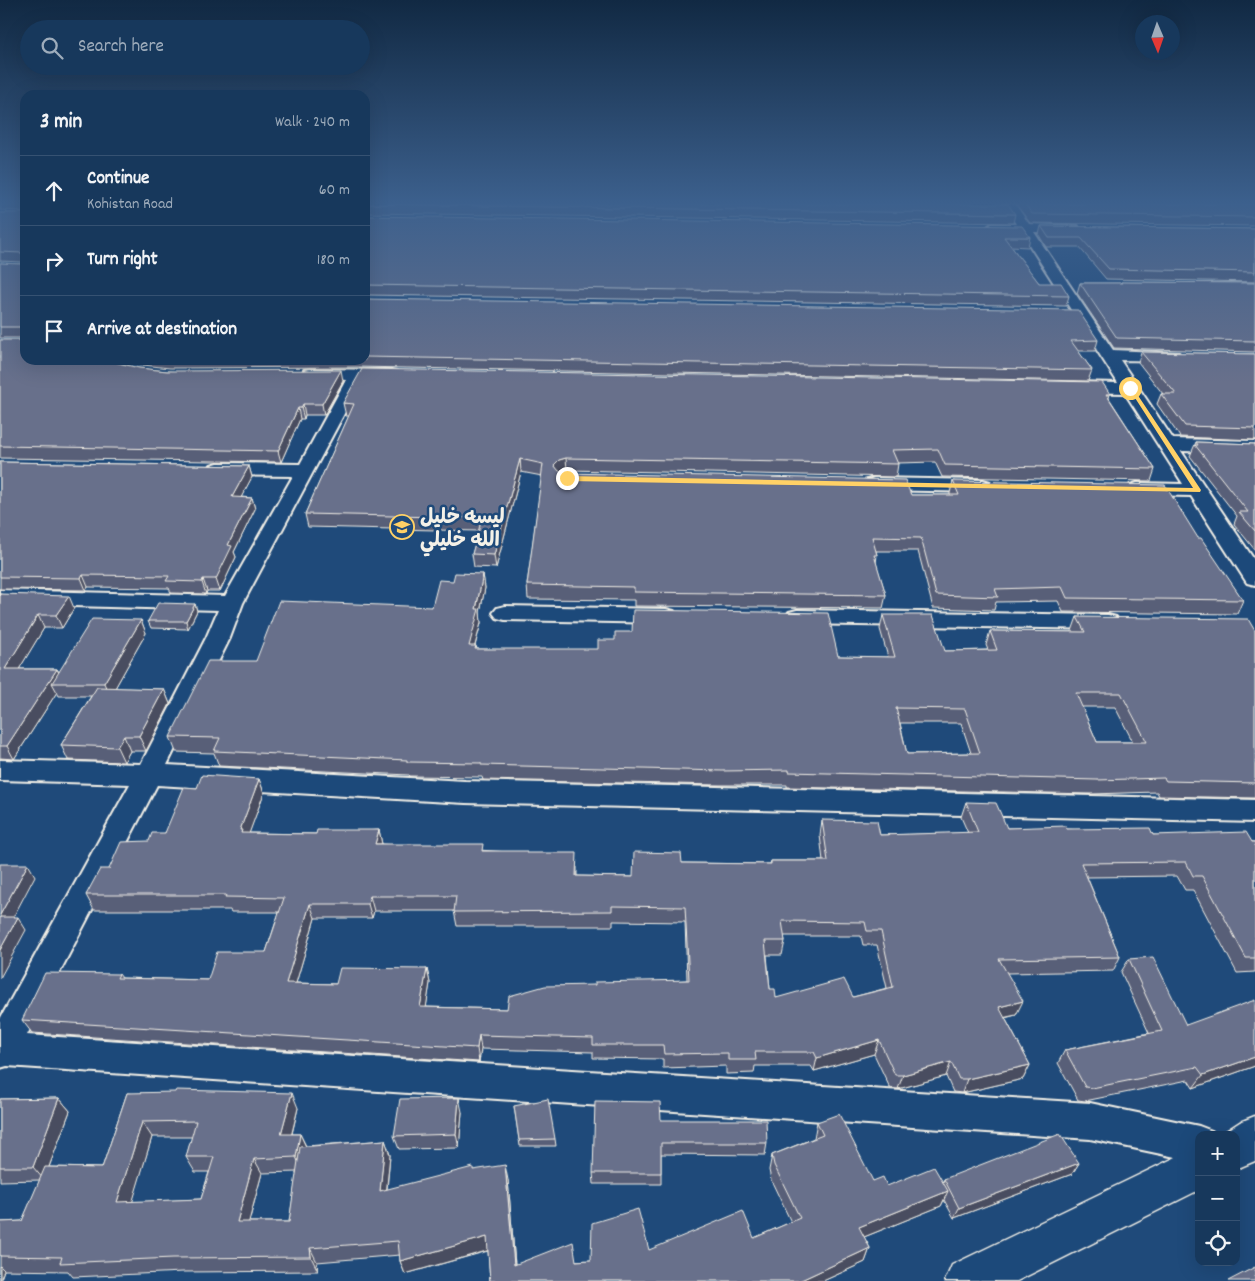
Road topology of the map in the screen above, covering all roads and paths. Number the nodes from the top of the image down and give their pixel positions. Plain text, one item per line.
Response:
1 (1048, 264) edge
2 (1061, 284) junction
3 (1081, 284) edge
4 (1060, 312) edge
5 (1080, 312) junction
6 (1108, 355) junction
7 (1186, 356) edge
8 (298, 374) edge
9 (357, 374) junction
10 (406, 375) edge
11 (1061, 387) edge
12 (1130, 388) junction
13 (1169, 445) junction
14 (1255, 447) edge
15 (198, 468) edge
16 (306, 470) junction
17 (853, 484) edge
18 (1000, 487) edge
19 (1119, 489) edge
20 (1198, 490) junction
21 (1248, 557) edge
22 (1255, 578) edge
23 (0, 597) edge
24 (232, 603) junction
25 (505, 613) dead end
26 (685, 616) edge
27 (775, 617) edge
28 (1125, 622) edge
29 (0, 770) edge
30 (149, 774) junction
31 (1255, 810) edge
32 (0, 1050) edge
33 (1255, 1138) edge
34 (1195, 1143) edge
35 (1240, 1146) edge
36 (1195, 1169) edge
37 (968, 1281) edge

1 - 2 street
2 - 3 street
2 - 5 street
4 - 5 street
5 - 6 street
6 - 7 street
6 - 12 street
8 - 9 street
9 - 10 street
9 - 16 street
11 - 12 street
12 - 13 street
13 - 14 street
13 - 20 street
15 - 16 street
16 - 24 street
17 - 18 street
19 - 20 street
20 - 21 street
21 - 22 street
23 - 24 street
24 - 30 street
25 - 26 street
27 - 28 street
29 - 30 street
30 - 31 street
30 - 32 street
32 - 34 street
33 - 35 main road
36 - 37 main road

